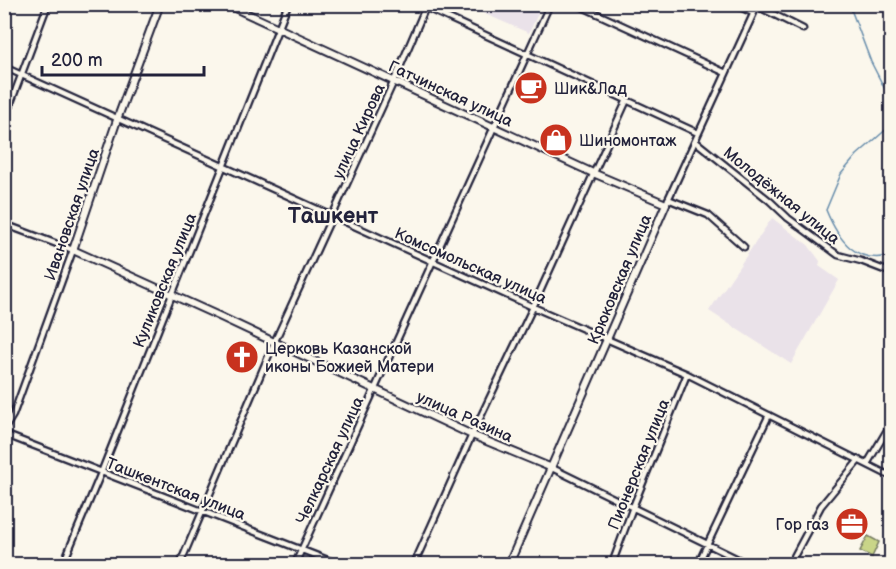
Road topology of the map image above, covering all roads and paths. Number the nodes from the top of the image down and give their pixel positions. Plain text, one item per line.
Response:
1 (48, 4) edge
2 (160, 4) edge
3 (226, 4) edge
4 (288, 4) edge
5 (418, 4) edge
6 (550, 4) edge
7 (576, 4) edge
8 (734, 4) edge
9 (426, 6) edge
10 (757, 6) edge
11 (753, 13) junction
12 (278, 27) junction
13 (802, 29) dead end
14 (526, 54) junction
15 (4, 67) edge
16 (726, 73) junction
17 (22, 75) junction
18 (394, 81) junction
19 (626, 102) junction
20 (118, 117) junction
21 (4, 121) edge
22 (493, 128) junction
23 (698, 134) junction
24 (695, 141) junction
25 (223, 166) junction
26 (592, 174) junction
27 (667, 202) junction
28 (333, 215) junction
29 (4, 224) edge
30 (744, 247) dead end
31 (73, 250) junction
32 (433, 261) junction
33 (891, 273) edge
34 (171, 294) junction
35 (533, 307) junction
36 (609, 339) junction
37 (274, 343) junction
38 (687, 374) junction
39 (375, 390) junction
40 (770, 415) junction
41 (891, 426) edge
42 (4, 432) edge
43 (472, 435) junction
44 (859, 460) junction
45 (867, 464) junction
46 (552, 468) junction
47 (101, 472) junction
48 (891, 477) edge
49 (633, 507) junction
50 (203, 511) junction
51 (709, 544) junction
52 (301, 550) junction
53 (63, 564) edge
54 (180, 564) edge
55 (295, 564) edge
56 (338, 564) edge
57 (414, 564) edge
58 (509, 564) edge
59 (612, 564) edge
60 (698, 564) edge
61 (747, 564) edge
62 (790, 564) edge

1 - 17 street
2 - 20 street, Ивановская улица
3 - 12 street, Гатчинская улица
4 - 12 street, Куликовская улица
5 - 9 street
6 - 14 street, Челкарская улица
7 - 16 street
8 - 11 street
9 - 14 street
9 - 18 street, улица Кирова
10 - 11 street, Крюковская улица
10 - 13 street
11 - 16 street, Крюковская улица
12 - 18 street, Гатчинская улица
12 - 25 street, Куликовская улица
14 - 19 street
14 - 22 street, Челкарская улица
15 - 17 street, Комсомольская улица
16 - 23 street, Крюковская улица
17 - 20 street, Комсомольская улица
17 - 21 street
18 - 22 street, Гатчинская улица
18 - 28 street, улица Кирова
19 - 23 street
19 - 26 street
20 - 25 street, Комсомольская улица
20 - 31 street, Ивановская улица
22 - 26 street, Гатчинская улица
22 - 32 street, Челкарская улица
23 - 24 street, Крюковская улица
24 - 27 street, Крюковская улица
24 - 33 street, Молодёжная улица
25 - 28 street, Комсомольская улица
25 - 34 street, Куликовская улица
26 - 27 street, Гатчинская улица
26 - 35 street
27 - 30 street, Гатчинская улица
27 - 36 street, Крюковская улица
28 - 32 street, Комсомольская улица
28 - 37 street, улица Кирова
29 - 31 street, улица Разина
31 - 34 street, улица Разина
31 - 42 street, Ивановская улица
32 - 35 street, Комсомольская улица
32 - 39 street, Челкарская улица
34 - 37 street, улица Разина
34 - 47 street, Куликовская улица
35 - 36 street, Комсомольская улица
35 - 43 street
36 - 38 street, Комсомольская улица
36 - 46 street, Крюковская улица
37 - 39 street, улица Разина
37 - 50 street, улица Кирова
38 - 40 street, Комсомольская улица
38 - 49 street, Пионерская улица
39 - 43 street, улица Разина
39 - 52 street, Челкарская улица
40 - 44 street, Комсомольская улица
40 - 51 street
41 - 45 street
42 - 47 street, Ташкентская улица
43 - 46 street, улица Разина
43 - 57 street
44 - 45 street, Комсомольская улица
44 - 62 street
45 - 48 street, Комсомольская улица
46 - 49 street, улица Разина
46 - 58 street, Крюковская улица
47 - 50 street, Ташкентская улица
47 - 53 street, Куликовская улица
49 - 51 street, улица Разина
49 - 59 street, Пионерская улица
50 - 52 street, Ташкентская улица
50 - 54 street, улица Кирова
51 - 60 street
51 - 61 street, улица Разина
52 - 55 street, Челкарская улица
52 - 56 street, Ташкентская улица

